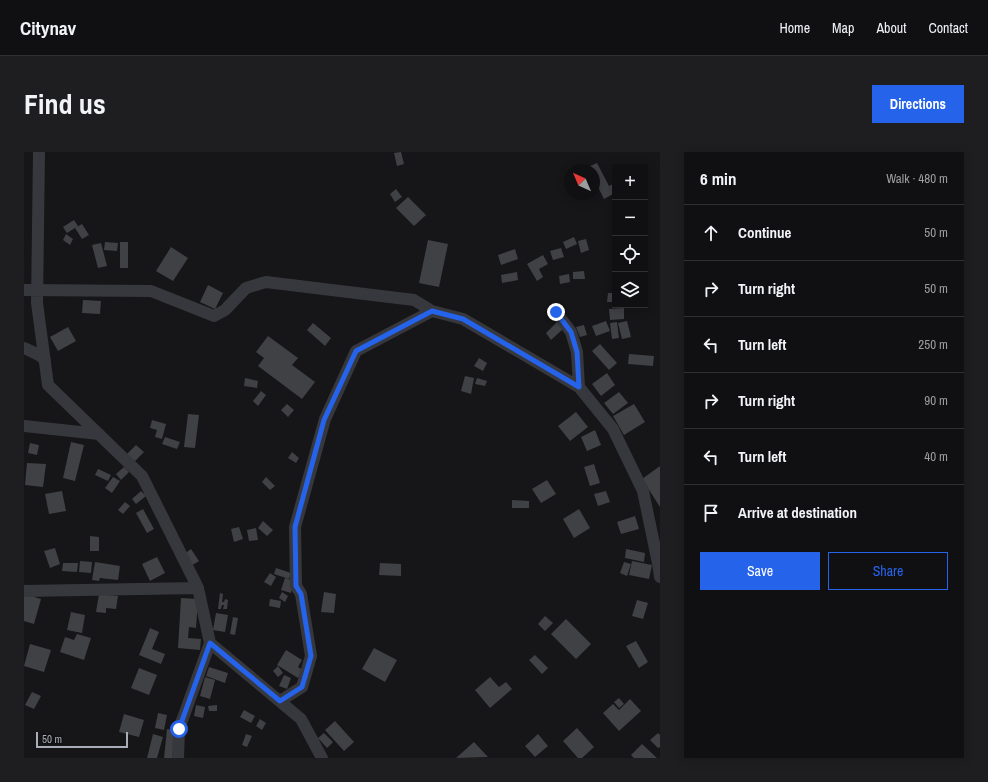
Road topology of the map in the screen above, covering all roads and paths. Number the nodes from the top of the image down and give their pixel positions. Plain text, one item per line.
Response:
1 (39, 152) edge
2 (38, 289) junction
3 (24, 290) edge
4 (432, 311) junction
5 (556, 312) dead end
6 (24, 348) edge
7 (45, 360) junction
8 (579, 387) junction
9 (24, 426) edge
10 (99, 434) junction
11 (660, 578) edge
12 (198, 588) junction
13 (24, 591) edge
14 (210, 643) junction
15 (280, 701) junction
16 (178, 758) edge
17 (322, 758) edge

1 - 2 street
2 - 3 street
2 - 4 street
2 - 7 street
4 - 8 street
4 - 15 street
5 - 8 street
6 - 7 street
7 - 10 street
8 - 11 street
9 - 10 street
10 - 12 street
12 - 13 street
12 - 14 street
14 - 15 street
14 - 16 street
15 - 17 street

